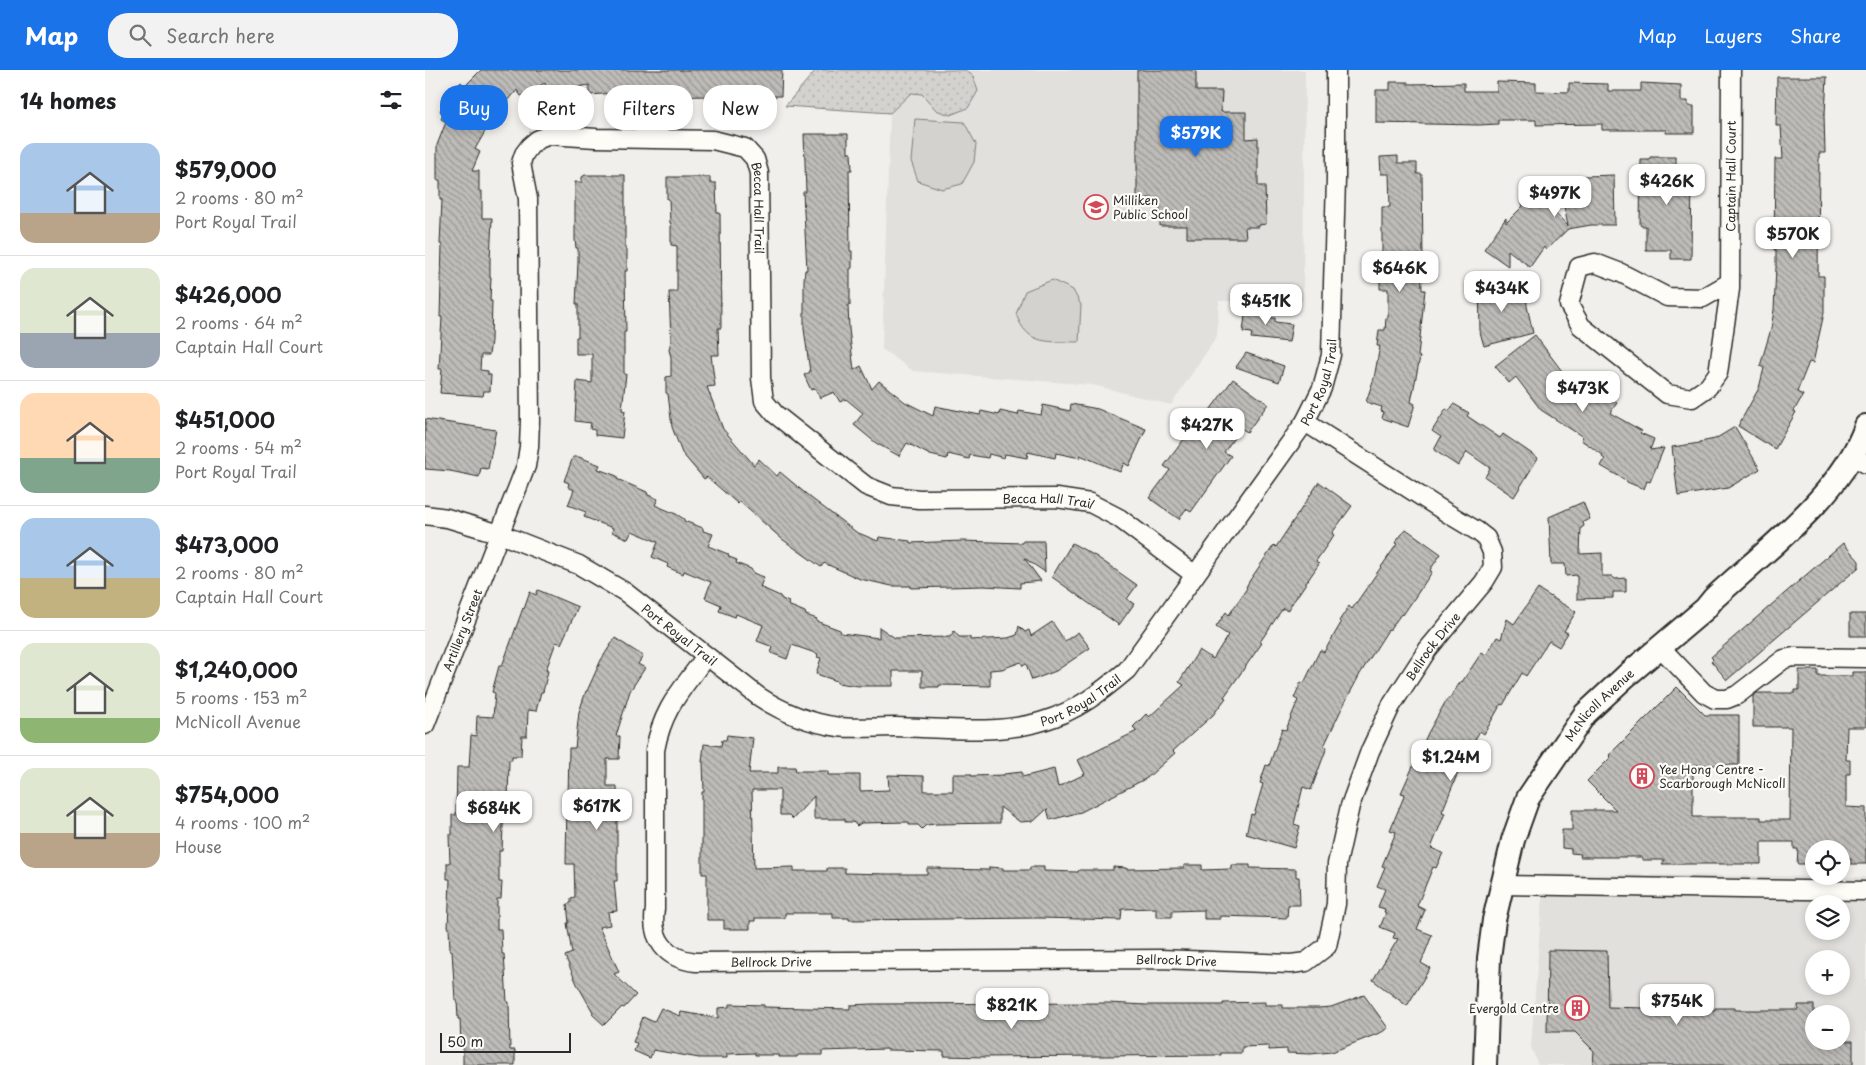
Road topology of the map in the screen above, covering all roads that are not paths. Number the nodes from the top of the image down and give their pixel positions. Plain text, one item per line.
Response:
1 (1336, 70) edge
2 (1731, 70) edge
3 (1729, 283) junction
4 (1305, 422) junction
5 (1866, 426) edge
6 (1859, 460) edge
7 (425, 515) edge
8 (500, 534) junction
9 (1195, 575) junction
10 (1660, 647) junction
11 (706, 656) junction
12 (1866, 658) edge
13 (425, 725) edge
14 (1502, 885) junction
15 (1866, 891) edge
16 (1485, 1065) edge

1 - 4 street, Port Royal Trail
2 - 3 street, Captain Hall Court
3 - 3 street, Captain Hall Court
4 - 9 street, Port Royal Trail
4 - 11 street, Bellrock Drive
5 - 6 main road, McNicoll Avenue
6 - 10 main road, McNicoll Avenue
7 - 8 street, Port Royal Trail
8 - 9 street, Becca Hall Trail
8 - 11 street, Port Royal Trail
8 - 13 street, Artillery Street
9 - 11 street, Port Royal Trail
10 - 12 street
10 - 14 main road, McNicoll Avenue
14 - 15 street
14 - 16 main road, McNicoll Avenue

